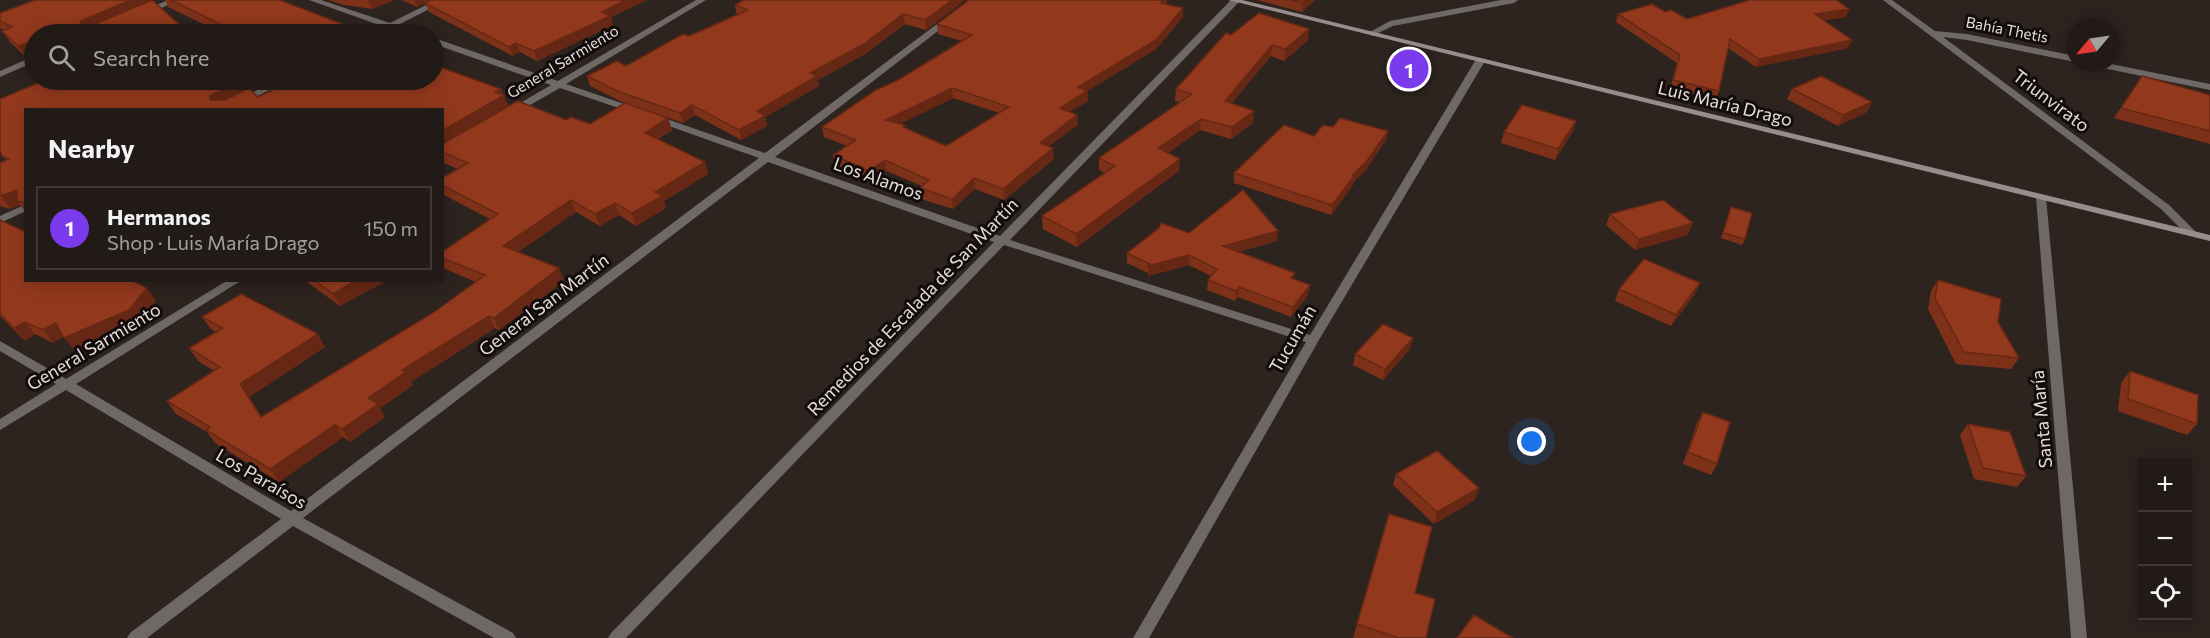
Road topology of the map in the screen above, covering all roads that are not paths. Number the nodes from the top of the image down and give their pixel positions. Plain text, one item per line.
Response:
1 (175, 0) edge
2 (314, 0) edge
3 (443, 0) edge
4 (702, 0) edge
5 (974, 0) edge
6 (1234, 0) edge
7 (1514, 0) edge
8 (1887, 0) edge
9 (134, 17) edge
10 (385, 24) edge
11 (395, 24) edge
12 (1372, 33) junction
13 (1934, 34) junction
14 (444, 44) edge
15 (2066, 57) edge
16 (1479, 61) junction
17 (24, 63) edge
18 (2120, 69) edge
19 (0, 74) edge
20 (558, 84) junction
21 (2210, 87) edge
22 (263, 90) edge
23 (226, 108) edge
24 (500, 119) edge
25 (768, 158) junction
26 (2041, 197) junction
27 (24, 208) edge
28 (0, 220) edge
29 (2191, 233) junction
30 (2210, 238) edge
31 (1003, 241) junction
32 (234, 282) edge
33 (1313, 340) junction
34 (0, 345) edge
35 (66, 385) junction
36 (0, 425) edge
37 (292, 519) junction
38 (135, 638) edge
39 (508, 638) edge
40 (616, 638) edge
41 (1141, 638) edge
42 (2079, 638) edge

1 - 9 street
2 - 10 street
3 - 11 street
4 - 20 street, General Sarmiento
5 - 25 street, General San Martín
6 - 12 main road, Luis María Drago
6 - 31 street, Remedios de Escalada de San Martín
7 - 12 street
8 - 13 street, Triunvirato
12 - 16 main road, Luis María Drago
13 - 15 street, Bahía Thetis
13 - 29 street, Triunvirato
14 - 20 street, Los Alamos
16 - 26 main road, Luis María Drago
16 - 33 street, Tucumán
17 - 19 street
18 - 21 street
20 - 24 street, General Sarmiento
20 - 25 street, Los Alamos
22 - 23 street
25 - 31 street, Los Alamos
25 - 37 street, General San Martín
26 - 29 main road, Luis María Drago
26 - 42 street, Santa María
27 - 28 street
29 - 30 main road, Luis María Drago
31 - 33 street, Los Alamos
31 - 40 street, Remedios de Escalada de San Martín
32 - 35 street, General Sarmiento
33 - 41 street, Tucumán
34 - 35 street, Los Paraísos
35 - 36 street, General Sarmiento
35 - 37 street, Los Paraísos
37 - 38 street, General San Martín
37 - 39 street, Los Paraísos

